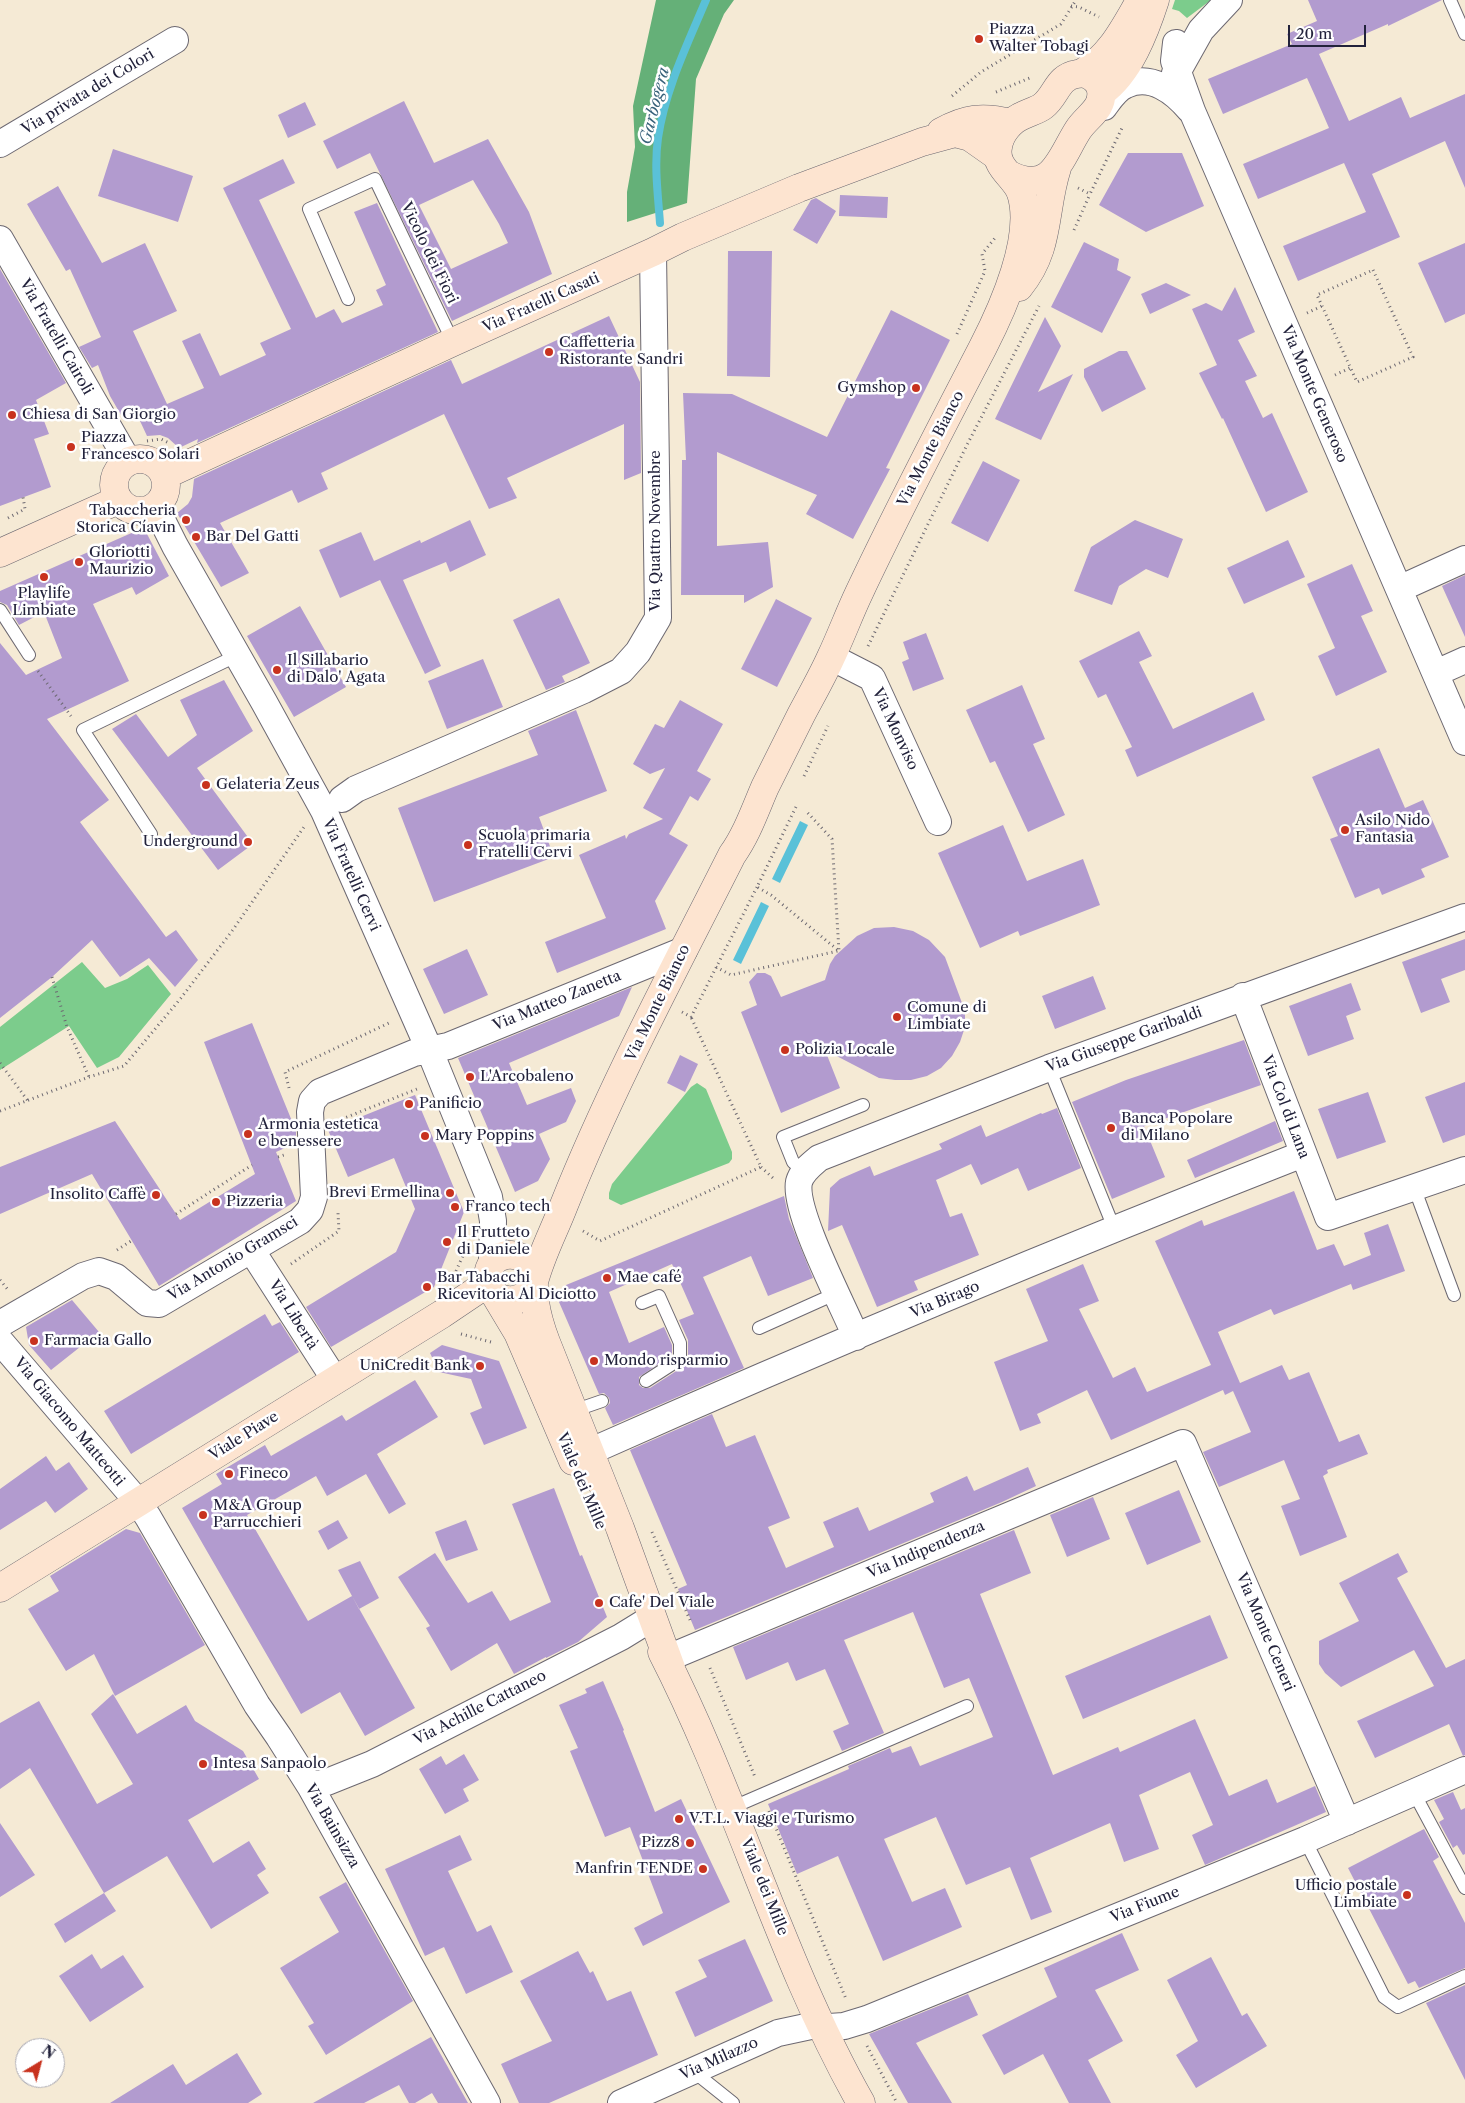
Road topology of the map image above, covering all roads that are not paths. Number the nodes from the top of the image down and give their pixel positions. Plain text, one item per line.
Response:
1 (1229, 0) edge
2 (1450, 0) edge
3 (1147, 8) edge
4 (1201, 30) junction
5 (1465, 34) edge
6 (175, 40) dead end
7 (1176, 43) junction
8 (1082, 73) junction
9 (1168, 77) junction
10 (1097, 104) junction
11 (1011, 123) junction
12 (922, 142) junction
13 (0, 144) edge
14 (1003, 165) junction
15 (1057, 168) junction
16 (0, 239) edge
17 (653, 252) junction
18 (348, 298) dead end
19 (1004, 305) junction
20 (453, 342) junction
21 (128, 461) junction
22 (165, 475) junction
23 (118, 500) junction
24 (156, 506) junction
25 (0, 553) edge
26 (1465, 560) edge
27 (1399, 589) junction
28 (859, 593) junction
29 (0, 610) edge
30 (29, 655) road end
31 (238, 655) junction
32 (831, 657) junction
33 (1465, 660) edge
34 (1436, 674) junction
35 (1465, 742) edge
36 (333, 805) junction
37 (938, 822) dead end
38 (151, 834) dead end
39 (732, 855) junction
40 (1465, 917) edge
41 (684, 950) junction
42 (1243, 996) junction
43 (429, 1049) junction
44 (1049, 1068) junction
45 (863, 1105) dead end
46 (586, 1152) junction
47 (1302, 1154) junction
48 (1465, 1170) edge
49 (801, 1178) junction
50 (1414, 1187) junction
51 (1114, 1228) junction
52 (252, 1250) junction
53 (495, 1274) junction
54 (534, 1281) junction
55 (837, 1293) junction
56 (1454, 1295) dead end
57 (642, 1303) dead end
58 (0, 1324) edge
59 (759, 1328) dead end
60 (856, 1337) junction
61 (0, 1341) edge
62 (335, 1380) junction
63 (646, 1381) dead end
64 (602, 1401) dead end
65 (573, 1411) junction
66 (1183, 1443) joint
67 (590, 1452) junction
68 (138, 1502) junction
69 (0, 1588) edge
70 (646, 1621) junction
71 (669, 1663) junction
72 (967, 1706) dead end
73 (1465, 1770) edge
74 (310, 1786) junction
75 (1414, 1793) junction
76 (731, 1808) junction
77 (1347, 1822) junction
78 (1305, 1840) junction
79 (1465, 1888) edge
80 (1465, 1976) edge
81 (820, 2024) junction
82 (693, 2071) junction
83 (487, 2103) edge
84 (621, 2103) edge
85 (733, 2103) edge
86 (861, 2103) edge

1 - 4 street
2 - 5 lane
3 - 7 street
3 - 8 street
3 - 10 street
4 - 7 street
4 - 9 street
6 - 13 street, Via privata dei Colori
7 - 9 street, Via Monte Generoso
8 - 10 street
8 - 11 street
9 - 10 street
9 - 27 street, Via Monte Generoso
10 - 15 street, Via Monte Bianco
11 - 12 street, Via Fratelli Casati
11 - 14 street
12 - 14 street, Via Fratelli Casati
12 - 17 street, Via Fratelli Casati
14 - 15 street
14 - 19 street, Via Monte Bianco
15 - 19 street, Via Monte Bianco
16 - 21 street, Via Fratelli Cairoli
17 - 20 street, Via Fratelli Casati
17 - 36 street, Via Quattro Novembre
18 - 20 lane, Vicolo dei Fiori
19 - 28 street, Via Monte Bianco
20 - 22 street, Via Fratelli Casati
21 - 22 street
21 - 23 street
22 - 24 street
23 - 24 street
23 - 25 street
24 - 31 street, Via Fratelli Cervi
26 - 27 street
27 - 34 street, Via Monte Generoso
28 - 32 street, Via Monte Bianco
28 - 39 street, Via Monte Bianco
29 - 30 lane
31 - 36 street, Via Fratelli Cervi
31 - 38 lane
32 - 37 street, Via Monviso
32 - 39 street, Via Monte Bianco
33 - 34 street
34 - 35 street, Via Monte Generoso
36 - 43 street, Via Fratelli Cervi
39 - 41 street, Via Monte Bianco
40 - 42 street, Via Giuseppe Garibaldi
41 - 43 street, Via Matteo Zanetta
41 - 46 street, Via Monte Bianco
42 - 44 street, Via Giuseppe Garibaldi
42 - 47 street, Via Col di Lana
43 - 52 street, Via Antonio Gramsci
43 - 53 street, Via Fratelli Cervi
44 - 49 street, Via Giuseppe Garibaldi
44 - 51 lane
45 - 49 lane
46 - 53 street, Viale Piave
46 - 54 street
47 - 50 street, Via Col di Lana
47 - 51 street, Via Birago
48 - 50 street
49 - 55 street
50 - 56 lane
51 - 60 street, Via Birago
52 - 58 street, Via Antonio Gramsci
52 - 62 street, Via Libertà
53 - 54 street
53 - 54 street
53 - 62 street, Viale Piave
53 - 70 street, Viale dei Mille
54 - 65 street, Viale dei Mille
55 - 59 lane
55 - 60 street
57 - 63 lane
60 - 67 street, Via Birago
61 - 68 street, Via Giacomo Matteotti
62 - 68 street, Viale Piave
64 - 65 lane
65 - 67 street, Viale dei Mille
66 - 71 street, Via Indipendenza
66 - 77 street, Via Monte Ceneri
67 - 71 street, Viale dei Mille
68 - 69 street, Viale Piave
68 - 74 street, Via Bainsizza
70 - 71 street, Viale dei Mille
70 - 74 street, Via Achille Cattaneo
71 - 76 street, Viale dei Mille
72 - 76 lane
73 - 75 street, Via Fiume
74 - 83 street, Via Bainsizza
75 - 77 street, Via Fiume
75 - 79 lane
76 - 81 street, Viale dei Mille
77 - 78 street, Via Fiume
78 - 80 lane
78 - 81 street, Via Fiume
81 - 82 street, Via Milazzo
81 - 86 street, Viale dei Mille
82 - 84 street, Via Milazzo
82 - 85 lane

